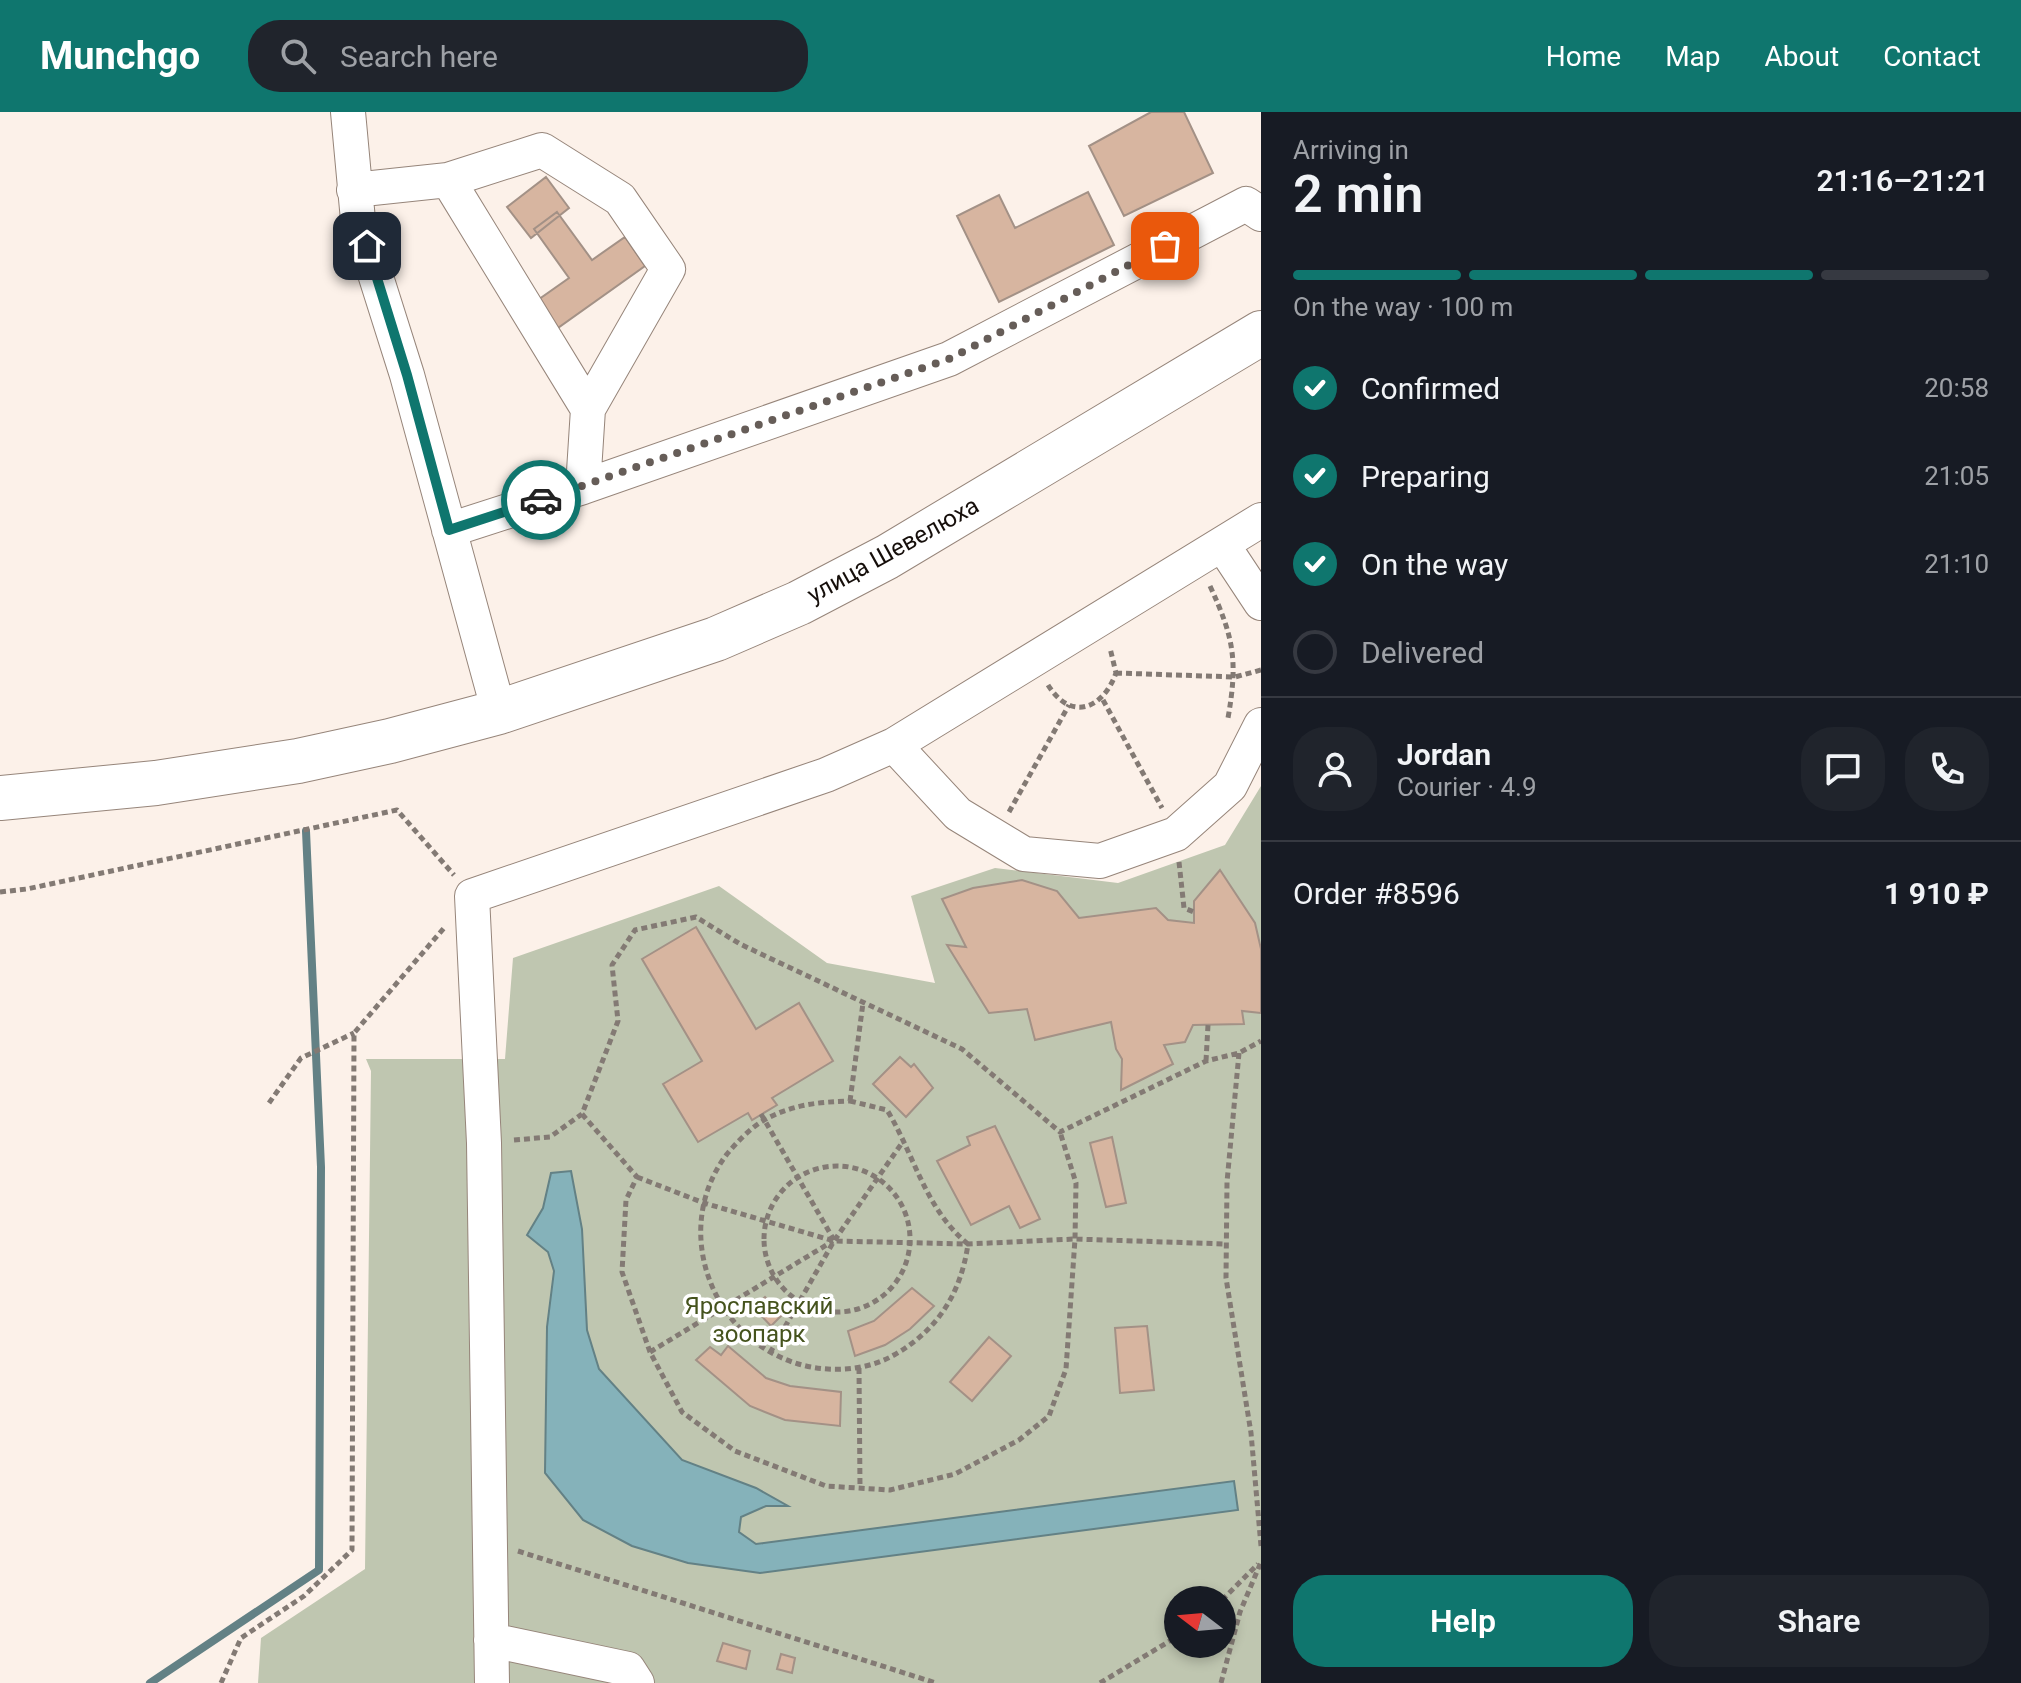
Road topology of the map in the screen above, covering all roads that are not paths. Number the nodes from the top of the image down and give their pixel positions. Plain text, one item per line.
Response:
1 (348, 112) edge
2 (448, 180) junction
3 (354, 190) junction
4 (1261, 214) edge
5 (1261, 333) edge
6 (588, 409) junction
7 (583, 487) junction
8 (1261, 520) edge
9 (449, 530) junction
10 (1222, 544) junction
11 (1261, 603) edge
12 (499, 712) junction
13 (1261, 725) edge
14 (894, 745) junction
15 (0, 798) edge
16 (491, 1640) junction
17 (492, 1683) edge
18 (637, 1683) edge

1 - 3 street
2 - 3 street
2 - 6 street
2 - 6 street
3 - 9 street
4 - 7 street
5 - 12 main road, улица Шевелюха
6 - 7 street
7 - 9 street
8 - 10 street
9 - 12 street
10 - 11 street
10 - 14 street
12 - 15 main road, улица Шевелюха
13 - 14 street
14 - 16 street
16 - 17 street
16 - 18 street

